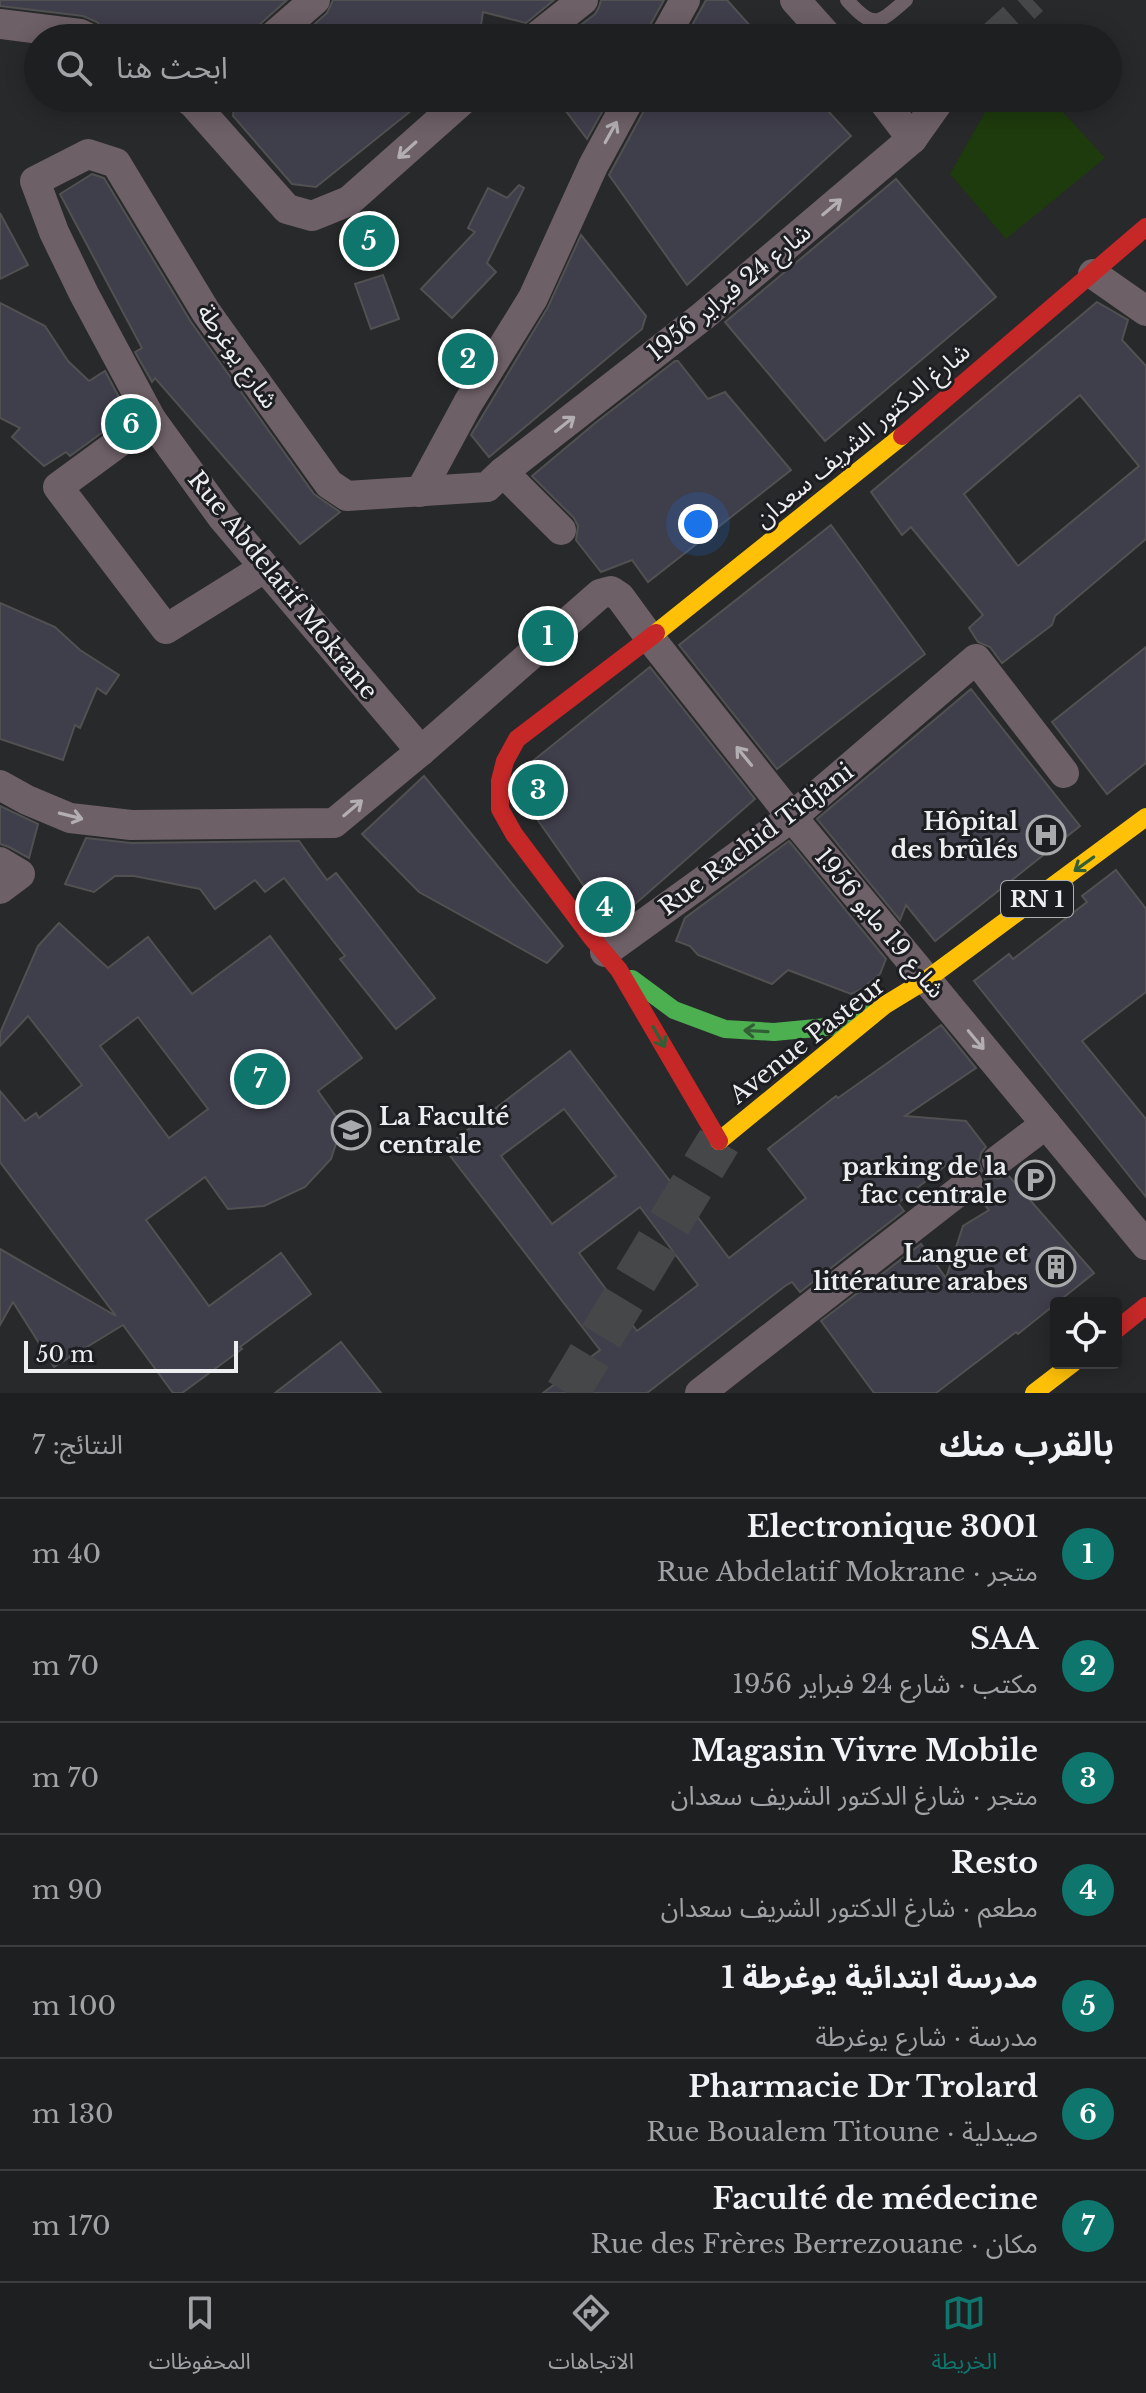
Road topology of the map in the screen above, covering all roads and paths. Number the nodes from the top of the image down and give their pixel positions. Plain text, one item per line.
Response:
1 (315, 0) edge
2 (583, 0) edge
3 (685, 0) edge
4 (795, 0) edge
5 (847, 0) edge
6 (906, 0) edge
7 (0, 24) edge
8 (287, 24) edge
9 (553, 24) edge
10 (672, 24) edge
11 (816, 24) edge
12 (24, 27) edge
13 (203, 112) edge
14 (449, 112) edge
15 (622, 112) edge
16 (892, 112) edge
17 (931, 112) edge
18 (912, 139) junction
19 (35, 181) joint
20 (1146, 227) edge
21 (1093, 274) junction
22 (1146, 311) edge
23 (151, 419) junction
24 (495, 480) junction
25 (420, 492) junction
26 (561, 530) dead end
27 (264, 568) junction
28 (650, 638) junction
29 (421, 751) junction
30 (1064, 773) dead end
31 (0, 785) edge
32 (792, 817) junction
33 (1146, 817) edge
34 (0, 862) edge
35 (0, 889) edge
36 (612, 961) junction
37 (926, 980) junction
38 (885, 1005) junction
39 (1046, 1124) junction
40 (719, 1141) joint
41 (997, 1161) dead end
42 (968, 1184) dead end
43 (1146, 1245) edge
44 (1146, 1306) edge
45 (1122, 1325) edge
46 (1065, 1369) edge
47 (700, 1393) edge
48 (1034, 1393) edge

1 - 8 street
2 - 9 street
3 - 10 street
4 - 11 street
5 - 6 lane
7 - 12 street
14 -> 13 street
25 -> 15 street
16 - 18 street
17 - 18 street, شارع 24 فبراير 1956
24 -> 18 street, شارع 24 فبراير 1956
19 - 23 street, Rue Abdelatif Mokrane
19 - 25 street, شارع يوغرطة
20 - 21 main road, شارغ الدكتور الشريف سعدان / RN 1
21 - 22 street
21 - 28 main road, شارغ الدكتور الشريف سعدان / RN 1
23 - 27 street, Rue Abdelatif Mokrane
23 - 27 street
24 - 25 street, شارع يوغرطة
24 - 26 street
27 - 29 street, Rue Abdelatif Mokrane
28 - 29 street, شارع 19 مايو 1956
32 -> 28 street, شارع 19 مايو 1956
28 - 36 main road, شارغ الدكتور الشريف سعدان / RN 1
31 -> 29 street
30 - 32 street, Rue Rachid Tidjani
32 - 36 street, Rue Rachid Tidjani
32 - 37 street, شارع 19 مايو 1956
33 -> 37 main road, RN 1
34 - 35 street
38 -> 36 main road, شارغ الدكتور الشريف سعدان / RN 1
36 -> 40 main road, شارغ الدكتور الشريف سعدان / RN 1
37 - 38 main road, Avenue Pasteur / RN 1
37 -> 39 street, شارع 19 مايو 1956
38 - 40 main road, Avenue Pasteur / RN 1
39 - 41 street
39 - 43 street, شارع 19 مايو 1956
42 - 47 street
44 - 45 main road
46 - 48 main road

